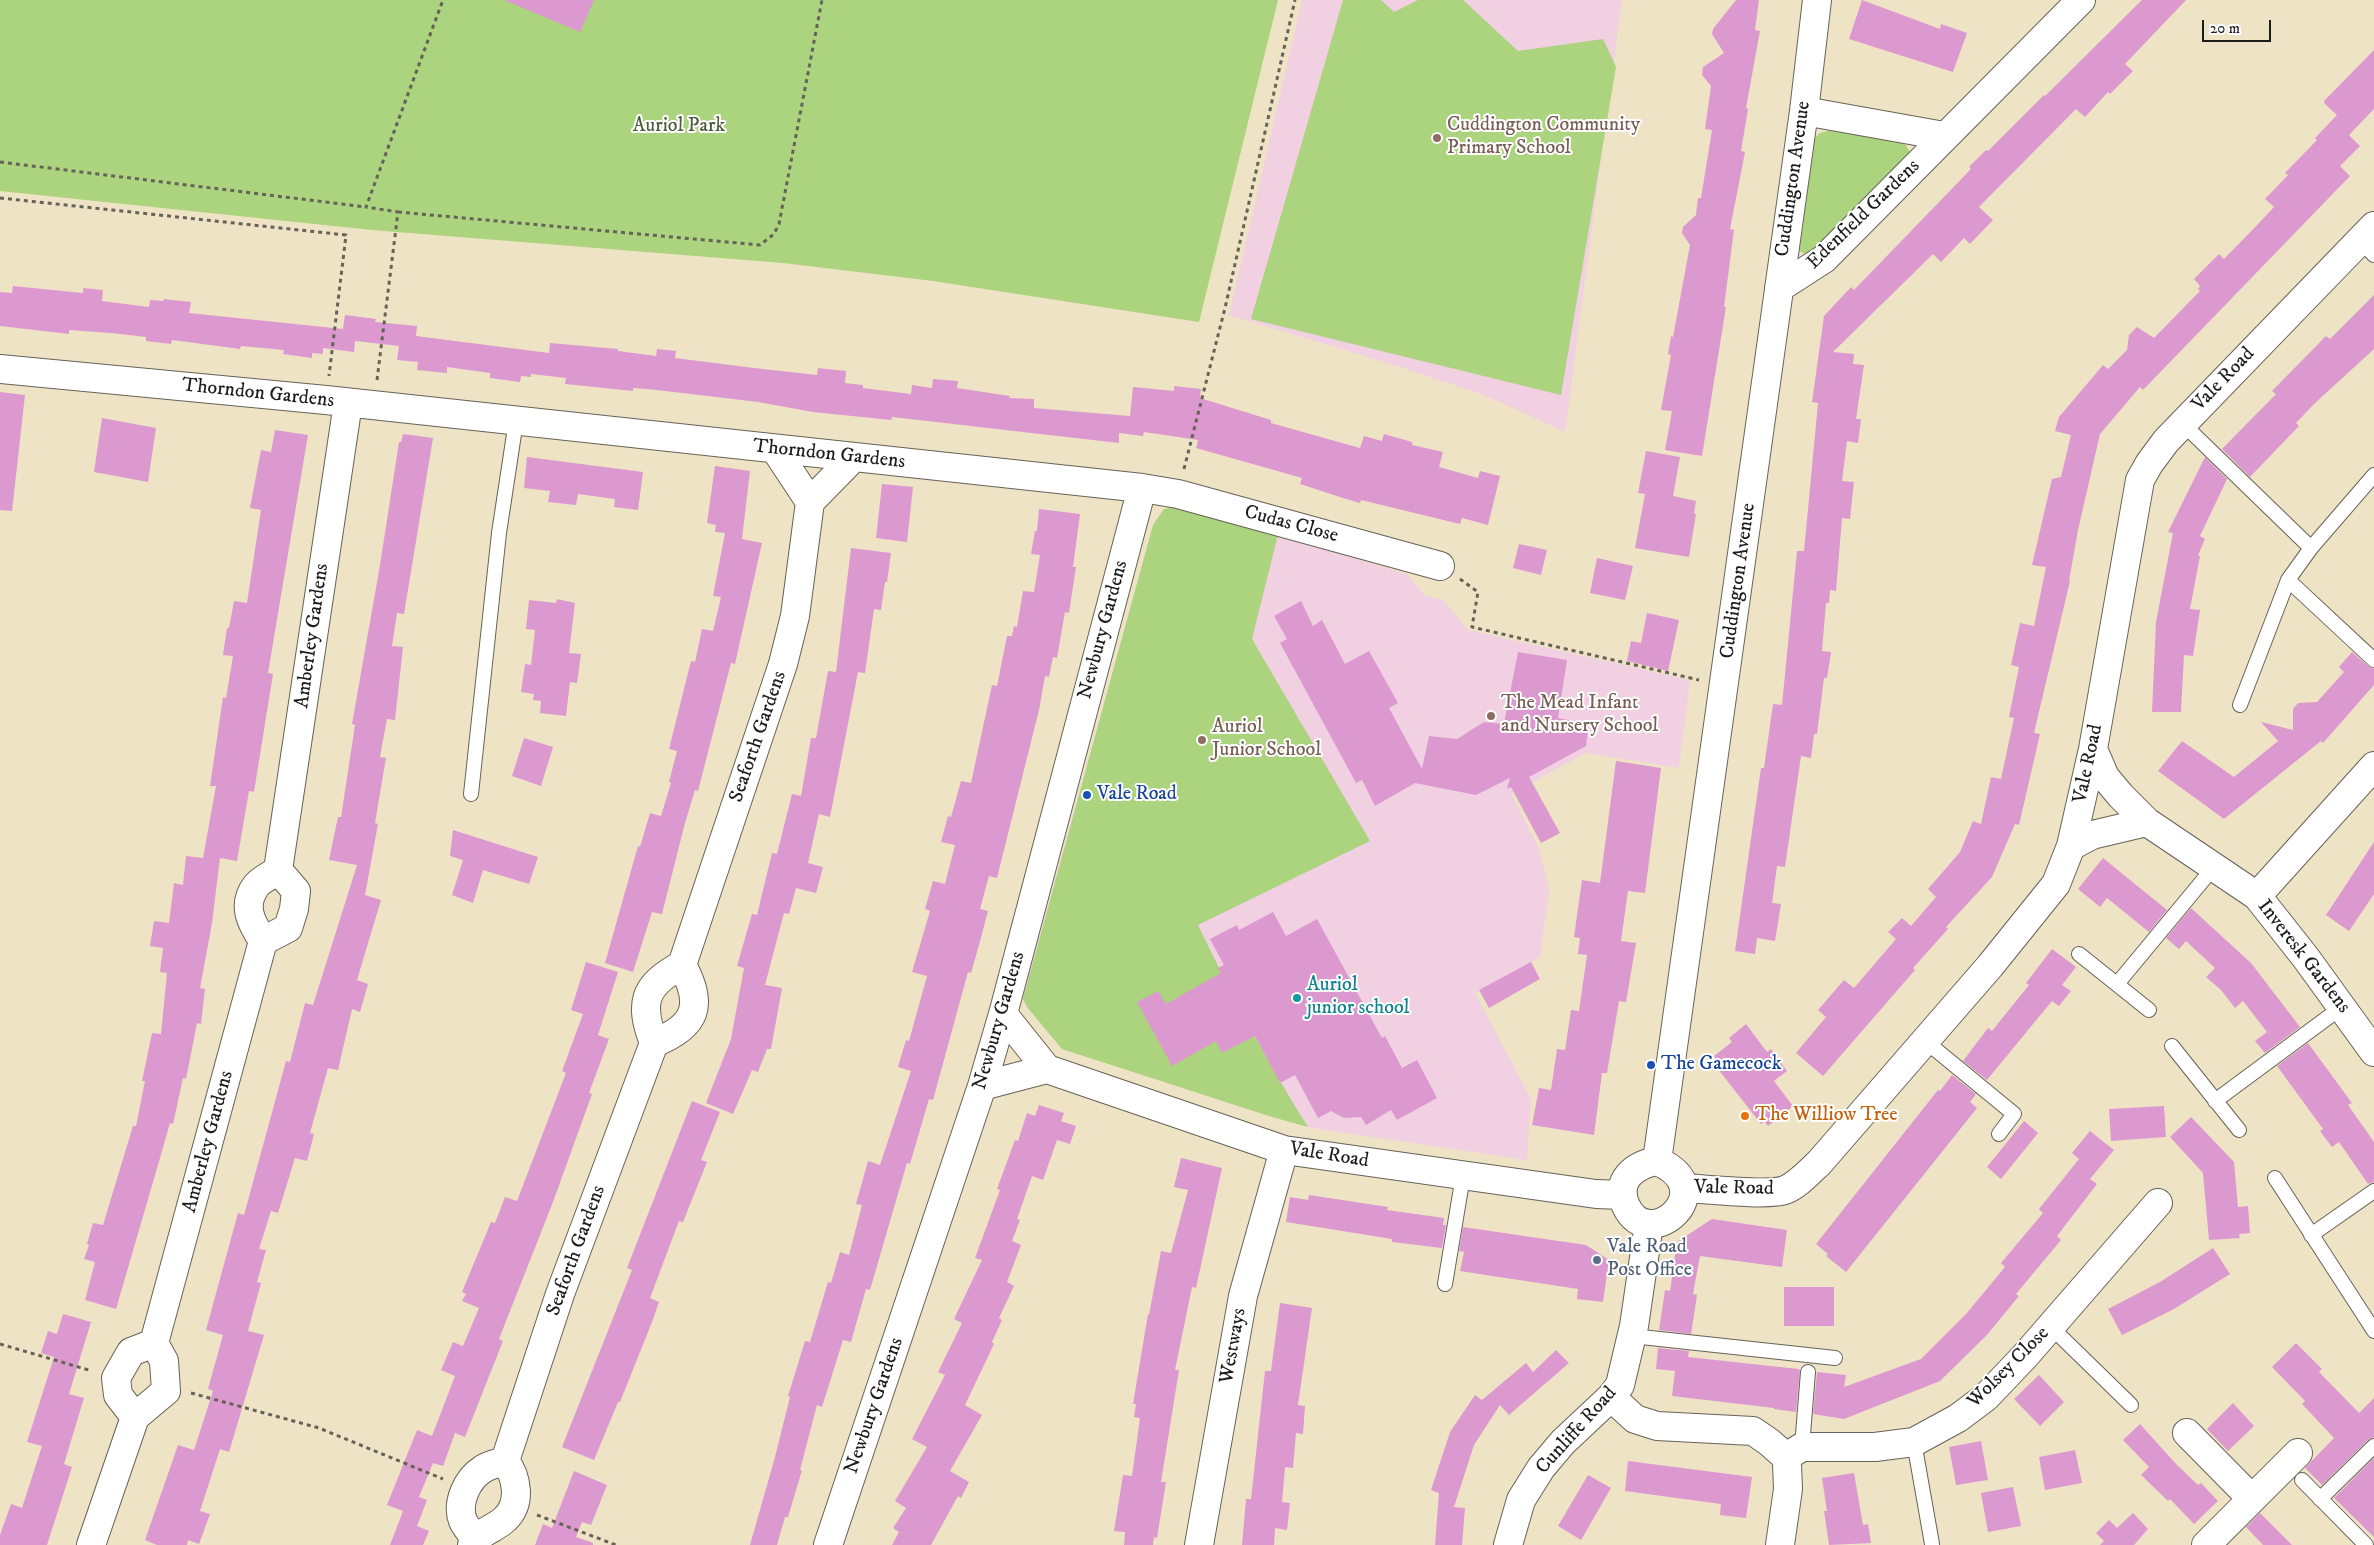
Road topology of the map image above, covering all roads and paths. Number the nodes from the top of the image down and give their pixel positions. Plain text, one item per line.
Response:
1 (443, 0) edge
2 (822, 0) edge
3 (1295, 0) edge
4 (1817, 0) edge
5 (2081, 0) edge
6 (1804, 111) junction
7 (1944, 136) junction
8 (0, 162) edge
9 (0, 198) edge
10 (366, 207) junction
11 (398, 212) junction
12 (2369, 241) edge
13 (1779, 288) junction
14 (0, 369) edge
15 (349, 403) junction
16 (516, 420) junction
17 (2182, 423) junction
18 (775, 449) junction
19 (853, 458) junction
20 (2374, 475) edge
21 (1142, 488) junction
22 (1178, 494) junction
23 (810, 502) junction
24 (2311, 548) junction
25 (1440, 566) joint
26 (2288, 580) junction
27 (2374, 660) edge
28 (1725, 686) junction
29 (2240, 705) dead end
30 (2093, 749) junction
31 (2374, 766) edge
32 (471, 794) dead end
33 (2147, 822) junction
34 (2071, 846) junction
35 (2214, 867) junction
36 (278, 870) junction
37 (2256, 896) junction
38 (263, 941) junction
39 (2080, 954) dead end
40 (682, 965) junction
41 (2117, 984) junction
42 (2342, 1008) junction
43 (2149, 1010) dead end
44 (1003, 1014) junction
45 (1924, 1040) junction
46 (654, 1043) junction
47 (2172, 1046) dead end
48 (2374, 1052) edge
49 (1047, 1069) junction
50 (982, 1086) junction
51 (2215, 1101) junction
52 (2238, 1130) dead end
53 (1999, 1134) dead end
54 (1284, 1150) junction
55 (1657, 1161) junction
56 (1463, 1176) junction
57 (2275, 1178) dead end
58 (1684, 1188) junction
59 (2374, 1191) edge
60 (1623, 1196) junction
61 (2158, 1203) dead end
62 (1649, 1224) junction
63 (2311, 1235) junction
64 (1445, 1284) dead end
65 (2051, 1327) junction
66 (2374, 1331) edge
67 (1632, 1336) junction
68 (154, 1343) junction
69 (0, 1344) edge
70 (1835, 1358) dead end
71 (1808, 1372) dead end
72 (116, 1378) junction
73 (166, 1386) junction
74 (1611, 1397) junction
75 (2131, 1405) dead end
76 (135, 1417) junction
77 (2187, 1433) dead end
78 (1914, 1442) junction
79 (2374, 1446) edge
80 (1794, 1452) junction
81 (2298, 1453) dead end
82 (505, 1461) junction
83 (2302, 1480) dead end
84 (465, 1489) junction
85 (2251, 1498) junction
86 (2320, 1499) junction
87 (514, 1505) junction
88 (473, 1541) edge
89 (2211, 1543) edge
90 (1932, 1544) edge
91 (91, 1545) edge
92 (616, 1545) edge
93 (828, 1545) edge
94 (1199, 1545) edge
95 (1508, 1545) edge
96 (1780, 1545) edge
97 (2366, 1545) edge

1 - 10 path
2 - 11 path
3 - 22 path
4 - 6 street, Cuddington Avenue
5 - 7 street, Edenfield Gardens
6 - 7 street, Edenfield Gardens
6 - 13 street, Cuddington Avenue
7 - 13 street, Edenfield Gardens
8 - 10 path
9 - 15 path
10 - 11 path
11 - 15 path
12 - 17 street, Vale Road
13 - 28 street, Cuddington Avenue
14 - 15 street, Thorndon Gardens
15 - 16 street, Thorndon Gardens
15 - 36 street, Amberley Gardens
16 - 18 street, Thorndon Gardens
16 - 32 lane
17 - 24 lane
17 - 30 street, Vale Road
18 - 19 street, Thorndon Gardens
18 - 23 street
19 - 21 street, Thorndon Gardens
19 - 23 street
20 - 24 lane
21 - 22 street, Cudas Close
21 - 44 street, Newbury Gardens
22 - 25 street, Cudas Close
23 - 40 street, Seaforth Gardens
24 - 26 lane
25 - 28 path
26 - 27 lane
26 - 29 lane
28 - 55 street, Cuddington Avenue
30 - 33 street, Inveresk Gardens
30 - 34 street, Vale Road
31 - 37 street
33 - 34 street
33 - 35 street, Inveresk Gardens
34 - 45 street, Vale Road
35 - 37 street, Inveresk Gardens
35 - 41 lane
36 - 38 street
36 - 38 street
37 - 42 street, Inveresk Gardens
38 - 68 street, Amberley Gardens
39 - 41 lane
40 - 46 street
40 - 46 street
41 - 43 lane
42 - 48 street, Inveresk Gardens
42 - 51 lane
44 - 49 street
44 - 50 street, Newbury Gardens
45 - 53 lane
45 - 58 street, Vale Road
46 - 82 street, Seaforth Gardens
47 - 51 lane
49 - 50 street
49 - 54 street, Vale Road
50 - 93 street, Newbury Gardens
51 - 52 lane
54 - 56 street, Vale Road
54 - 94 street, Westways
55 - 58 street, Vale Road
55 - 60 street
56 - 60 street, Vale Road
56 - 64 lane
57 - 63 lane
58 - 62 street, Vale Road
59 - 63 lane
60 - 62 street
61 - 65 street, Wolsey Close
62 - 67 street, Cunliffe Road
63 - 66 lane
65 - 75 lane
65 - 78 street, Wolsey Close
67 - 70 lane
67 - 74 street, Cunliffe Road
68 - 72 street
68 - 73 street
69 - 72 path
71 - 80 lane
72 - 76 street
73 - 76 street
73 - 84 path
74 - 80 street
74 - 95 street, Cunliffe Road
76 - 91 street
77 - 85 street
78 - 80 street, Wolsey Close
78 - 90 lane
79 - 86 lane
80 - 96 street
81 - 85 street
82 - 84 street
82 - 87 street
83 - 86 lane
84 - 88 street
85 - 89 street
86 - 97 lane
87 - 88 street
87 - 92 path

